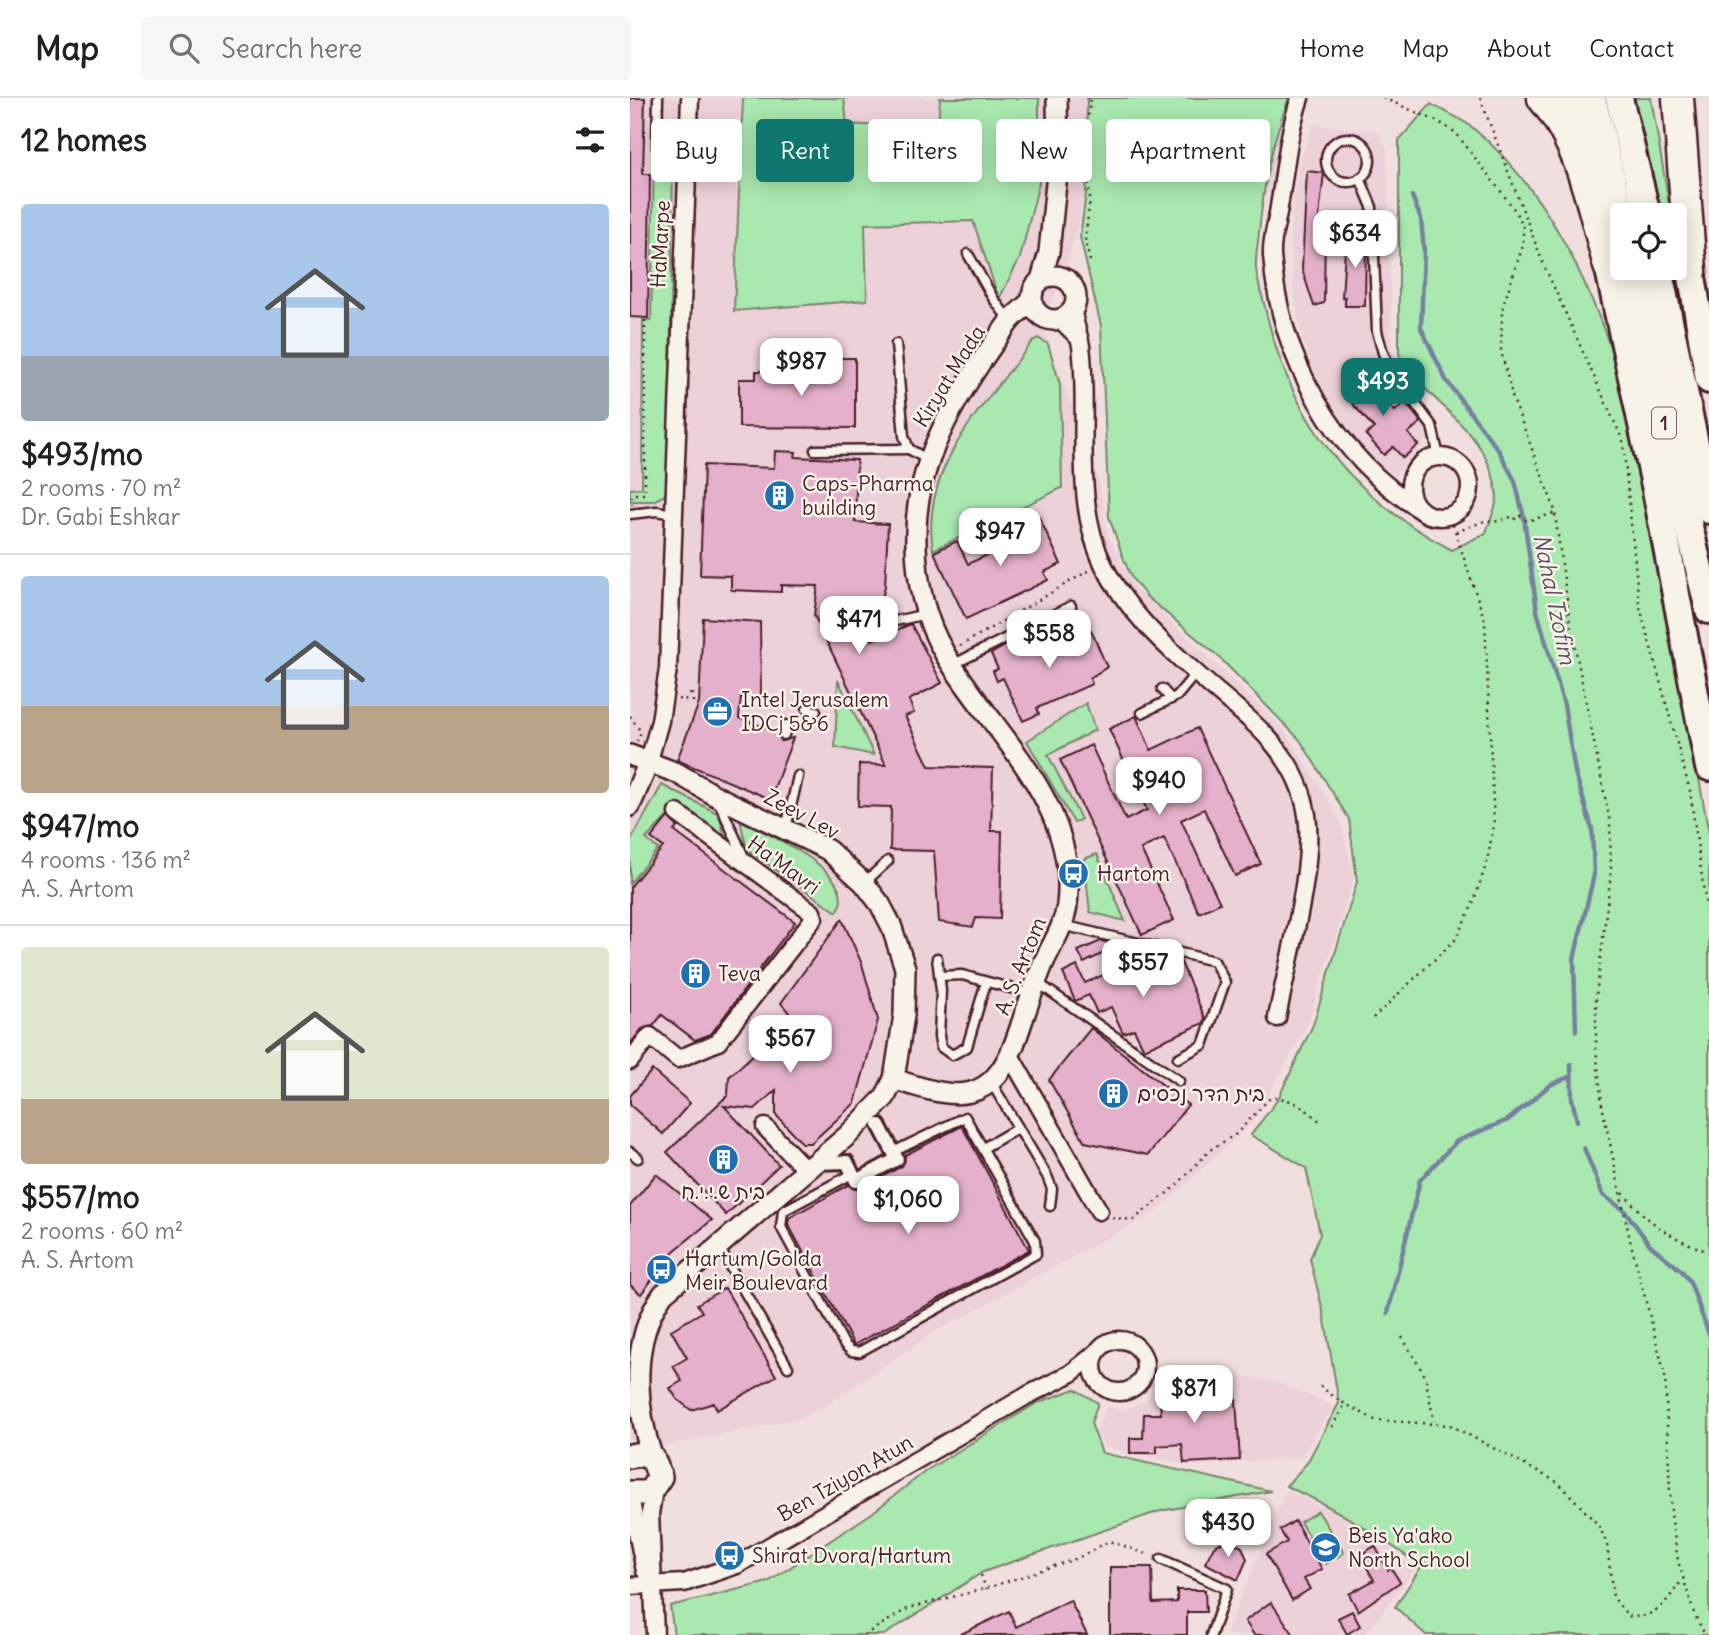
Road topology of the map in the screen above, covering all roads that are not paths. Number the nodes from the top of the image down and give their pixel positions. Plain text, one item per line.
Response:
1 (658, 98) edge
2 (690, 98) edge
3 (1057, 98) edge
4 (1300, 98) edge
5 (1543, 98) edge
6 (1570, 98) edge
7 (1592, 98) edge
8 (1619, 98) edge
9 (1664, 98) edge
10 (1678, 98) edge
11 (658, 119) edge
12 (1360, 178) junction
13 (1618, 203) edge
14 (1644, 203) edge
15 (1610, 233) edge
16 (1610, 241) edge
17 (968, 254) dead end
18 (1691, 271) junction
19 (1049, 278) junction
20 (1622, 280) edge
21 (1624, 280) edge
22 (1661, 280) edge
23 (1035, 307) junction
24 (1066, 315) junction
25 (1012, 319) junction
26 (896, 344) dead end
27 (1709, 380) edge
28 (909, 449) junction
29 (816, 450) dead end
30 (1439, 457) junction
31 (928, 460) junction
32 (1417, 468) junction
33 (1377, 480) junction
34 (1709, 510) edge
35 (1422, 511) junction
36 (633, 514) edge
37 (673, 514) junction
38 (1071, 606) dead end
39 (1709, 610) edge
40 (927, 614) junction
41 (878, 625) dead end
42 (952, 665) junction
43 (1196, 673) junction
44 (1162, 689) dead end
45 (1171, 699) junction
46 (1698, 711) junction
47 (1142, 713) dead end
48 (787, 725) dead end
49 (784, 735) dead end
50 (1709, 745) edge
51 (630, 755) edge
52 (648, 764) junction
53 (1709, 767) edge
54 (798, 776) dead end
55 (716, 796) junction
56 (630, 806) edge
57 (677, 813) dead end
58 (786, 829) junction
59 (888, 861) dead end
60 (747, 864) junction
61 (864, 883) junction
62 (1062, 925) junction
63 (937, 958) dead end
64 (940, 976) junction
65 (986, 982) junction
66 (1034, 988) junction
67 (1277, 1018) dead end
68 (1011, 1057) junction
69 (1178, 1058) dead end
70 (630, 1060) edge
71 (894, 1079) junction
72 (1179, 1081) dead end
73 (990, 1082) junction
74 (879, 1125) dead end
75 (765, 1127) dead end
76 (1018, 1128) junction
77 (985, 1147) junction
78 (630, 1152) edge
79 (894, 1152) junction
80 (638, 1158) dead end
81 (811, 1167) junction
82 (852, 1174) junction
83 (1050, 1206) dead end
84 (1099, 1212) road end
85 (718, 1246) junction
86 (1095, 1354) junction
87 (788, 1367) dead end
88 (1070, 1374) junction
89 (1096, 1378) junction
90 (640, 1411) junction
91 (630, 1455) edge
92 (653, 1459) junction
93 (654, 1489) junction
94 (630, 1495) edge
95 (1161, 1559) road end
96 (630, 1586) edge
97 (651, 1587) junction
98 (655, 1635) edge
99 (1211, 1635) edge

1 - 11 lane
2 - 37 street, HaMarpe
3 - 19 street
4 - 33 street
5 - 16 highway
6 - 15 highway
7 - 13 highway
8 - 14 highway
9 - 18 highway
10 - 18 highway
12 - 12 lane
12 - 30 lane
17 - 25 lane
18 - 27 highway
19 - 23 street
19 - 24 street
20 - 46 highway
21 - 39 highway, 1
22 - 34 highway, 1
23 - 24 street
23 - 25 street, Kiryat Mada
24 - 43 street
25 - 31 street, Kiryat Mada
26 - 28 lane
28 - 29 lane
28 - 31 lane
30 - 32 street
30 - 35 street
31 - 40 street, A. S. Artom
32 - 33 street
32 - 35 street
33 - 35 street
36 - 37 lane
37 - 52 street, HaMarpe
38 - 42 lane
40 - 41 lane
40 - 42 street, A. S. Artom
42 - 62 street, A. S. Artom
43 - 45 lane
43 - 67 street
44 - 45 lane
45 - 47 lane
46 - 50 highway
46 - 53 highway
48 - 49 lane
51 - 52 street, Zeev Lev
52 - 55 street, Zeev Lev
52 - 56 street, HaMarpe
54 - 58 lane
55 - 58 street, Zeev Lev
55 - 60 lane
57 - 60 street, Ha'Mavri
58 - 61 street, Zeev Lev
59 - 61 lane
60 - 70 street, Ha'Mavri
61 - 71 street, Zeev Lev
62 - 66 street, A. S. Artom
62 - 69 lane
63 - 64 lane
64 - 65 lane
64 - 65 lane
65 - 66 lane
66 - 68 street, A. S. Artom
66 - 72 lane
68 - 73 street, A. S. Artom
68 - 84 street
71 - 73 street
71 - 81 street
73 - 76 lane
74 - 79 street
75 - 81 street
76 - 77 lane
76 - 83 lane
77 - 79 lane
77 - 82 lane
78 - 80 lane
79 - 82 street
81 - 82 street
81 - 85 street
85 - 87 lane
85 - 90 street
86 - 88 street, Ben Tziyon Atun
86 - 89 street
86 - 89 street
88 - 89 street
88 - 97 street, Ben Tziyon Atun
90 - 91 street
90 - 92 street
91 - 92 main road
92 - 93 main road
93 - 94 main road
93 - 97 street
94 - 97 street
95 - 99 lane
96 - 97 street, Ben Tziyon Atun
97 - 98 street

